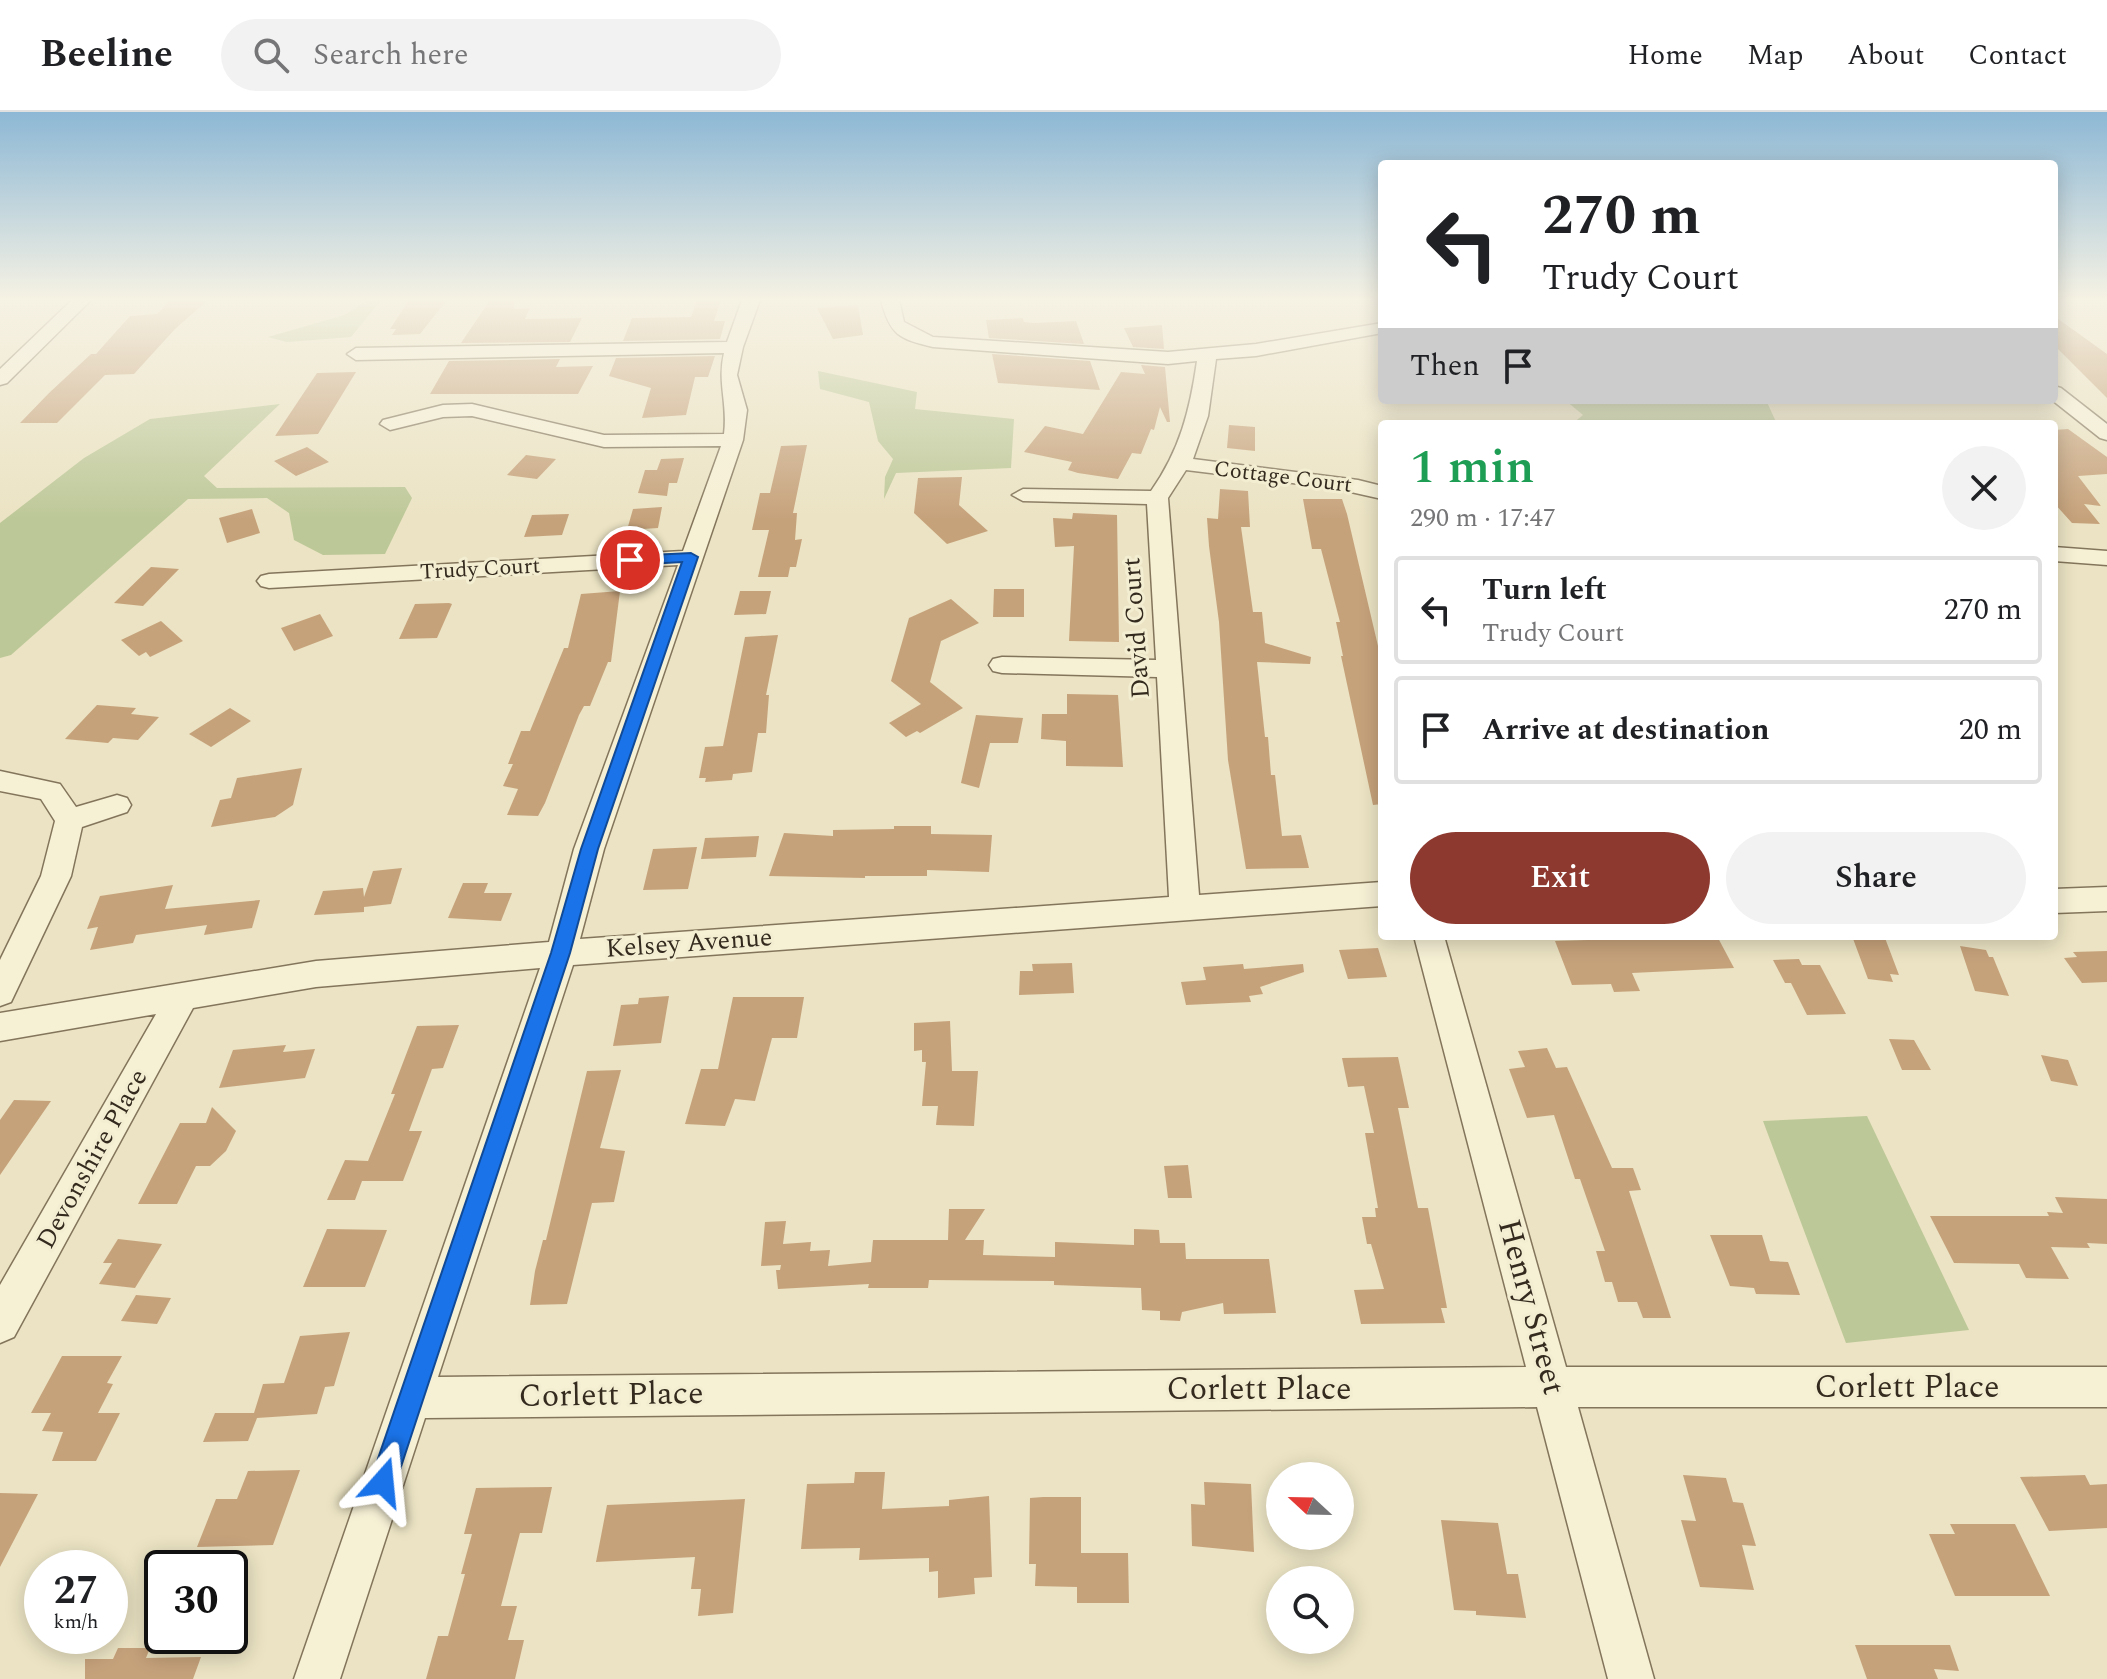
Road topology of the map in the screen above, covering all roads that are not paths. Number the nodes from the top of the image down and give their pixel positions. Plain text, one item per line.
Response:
1 (728, 373) edge
2 (1205, 373) edge
3 (2058, 395) edge
4 (390, 424) dead end
5 (2107, 434) edge
6 (733, 440) junction
7 (1183, 463) junction
8 (1378, 492) edge
9 (1023, 495) dead end
10 (1157, 498) junction
11 (2058, 554) edge
12 (691, 557) junction
13 (2107, 558) edge
14 (269, 581) dead end
15 (1002, 665) dead end
16 (1169, 669) junction
17 (0, 781) edge
18 (117, 805) dead end
19 (69, 820) junction
20 (1378, 894) edge
21 (2107, 899) edge
22 (2058, 901) edge
23 (1185, 907) junction
24 (1430, 940) edge
25 (561, 953) junction
26 (0, 993) edge
27 (184, 994) junction
28 (0, 1027) edge
29 (0, 1323) edge
30 (1554, 1387) junction
31 (2107, 1387) edge
32 (411, 1398) junction
33 (317, 1679) edge
34 (1631, 1679) edge

1 - 6 street
2 - 7 street
3 - 5 street
4 - 6 street
6 - 12 street
7 - 8 street, Cottage Court
7 - 10 street
9 - 10 street
10 - 16 street, David Court
11 - 13 street
12 - 14 street, Trudy Court
12 - 25 street
15 - 16 street
16 - 23 street, David Court
17 - 19 street
18 - 19 street
19 - 26 street
20 - 23 street, Kelsey Avenue
21 - 22 street
23 - 25 street, Kelsey Avenue
24 - 30 street, Henry Street
25 - 27 street, Kelsey Avenue
25 - 32 street
27 - 28 street, Kelsey Avenue
27 - 29 street, Devonshire Place
30 - 31 street, Corlett Place
30 - 32 street, Corlett Place
30 - 34 street, Henry Street
32 - 33 street

